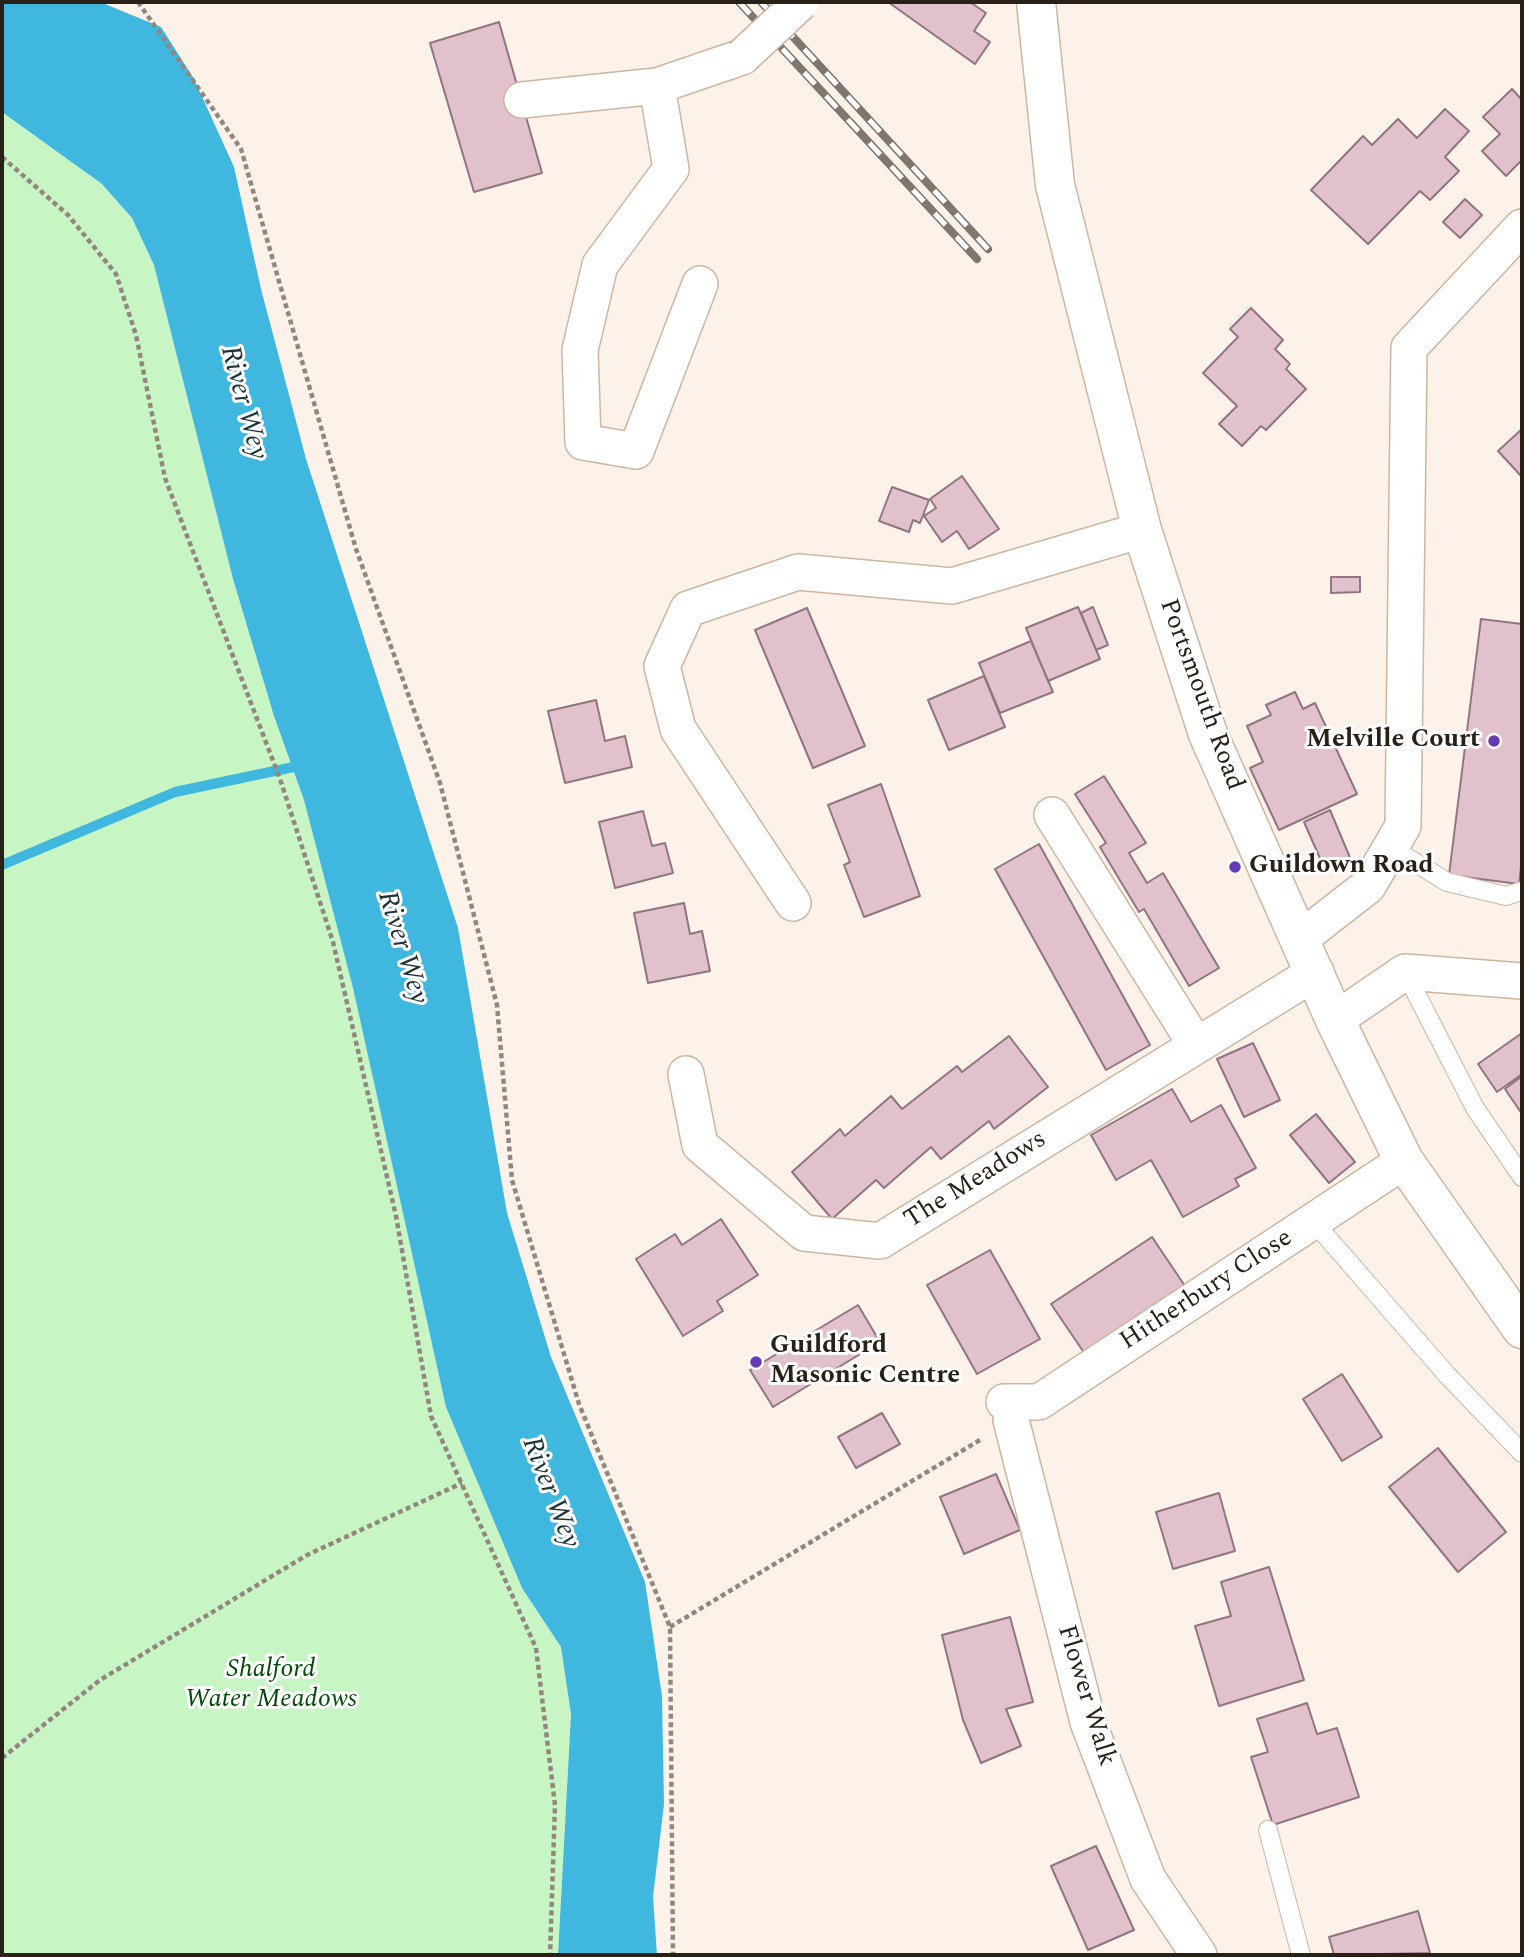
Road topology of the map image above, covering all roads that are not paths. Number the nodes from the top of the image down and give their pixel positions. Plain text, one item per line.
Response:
1 (801, 2) edge
2 (1036, 2) edge
3 (657, 86) junction
4 (522, 100) dead end
5 (1522, 227) edge
6 (700, 284) dead end
7 (1142, 530) junction
8 (1052, 815) dead end
9 (1390, 847) junction
10 (1522, 891) edge
11 (793, 903) dead end
12 (1308, 956) junction
13 (1405, 972) junction
14 (1522, 981) edge
15 (1335, 1020) junction
16 (1196, 1045) junction
17 (686, 1074) dead end
18 (1404, 1161) junction
19 (1522, 1177) edge
20 (1313, 1221) junction
21 (1522, 1329) edge
22 (1008, 1411) joint
23 (1522, 1453) edge
24 (1268, 1830) dead end
25 (1199, 1955) edge
26 (1301, 1955) edge

1 - 3 street, bridge
2 - 7 main road, Portsmouth Road
3 - 4 street
3 - 6 street
5 - 9 street
7 - 11 street
7 - 12 main road, Portsmouth Road
8 - 16 street
9 - 10 lane
9 - 12 street
12 - 15 main road, Portsmouth Road
12 - 16 street, The Meadows
13 - 14 street
13 - 15 street
13 - 19 lane
15 - 18 main road, Portsmouth Road
16 - 17 street, The Meadows
18 - 20 street, Hitherbury Close
18 - 21 main road, Portsmouth Road
20 - 22 street, Hitherbury Close
20 - 23 lane
22 - 25 street, Flower Walk
24 - 26 lane

